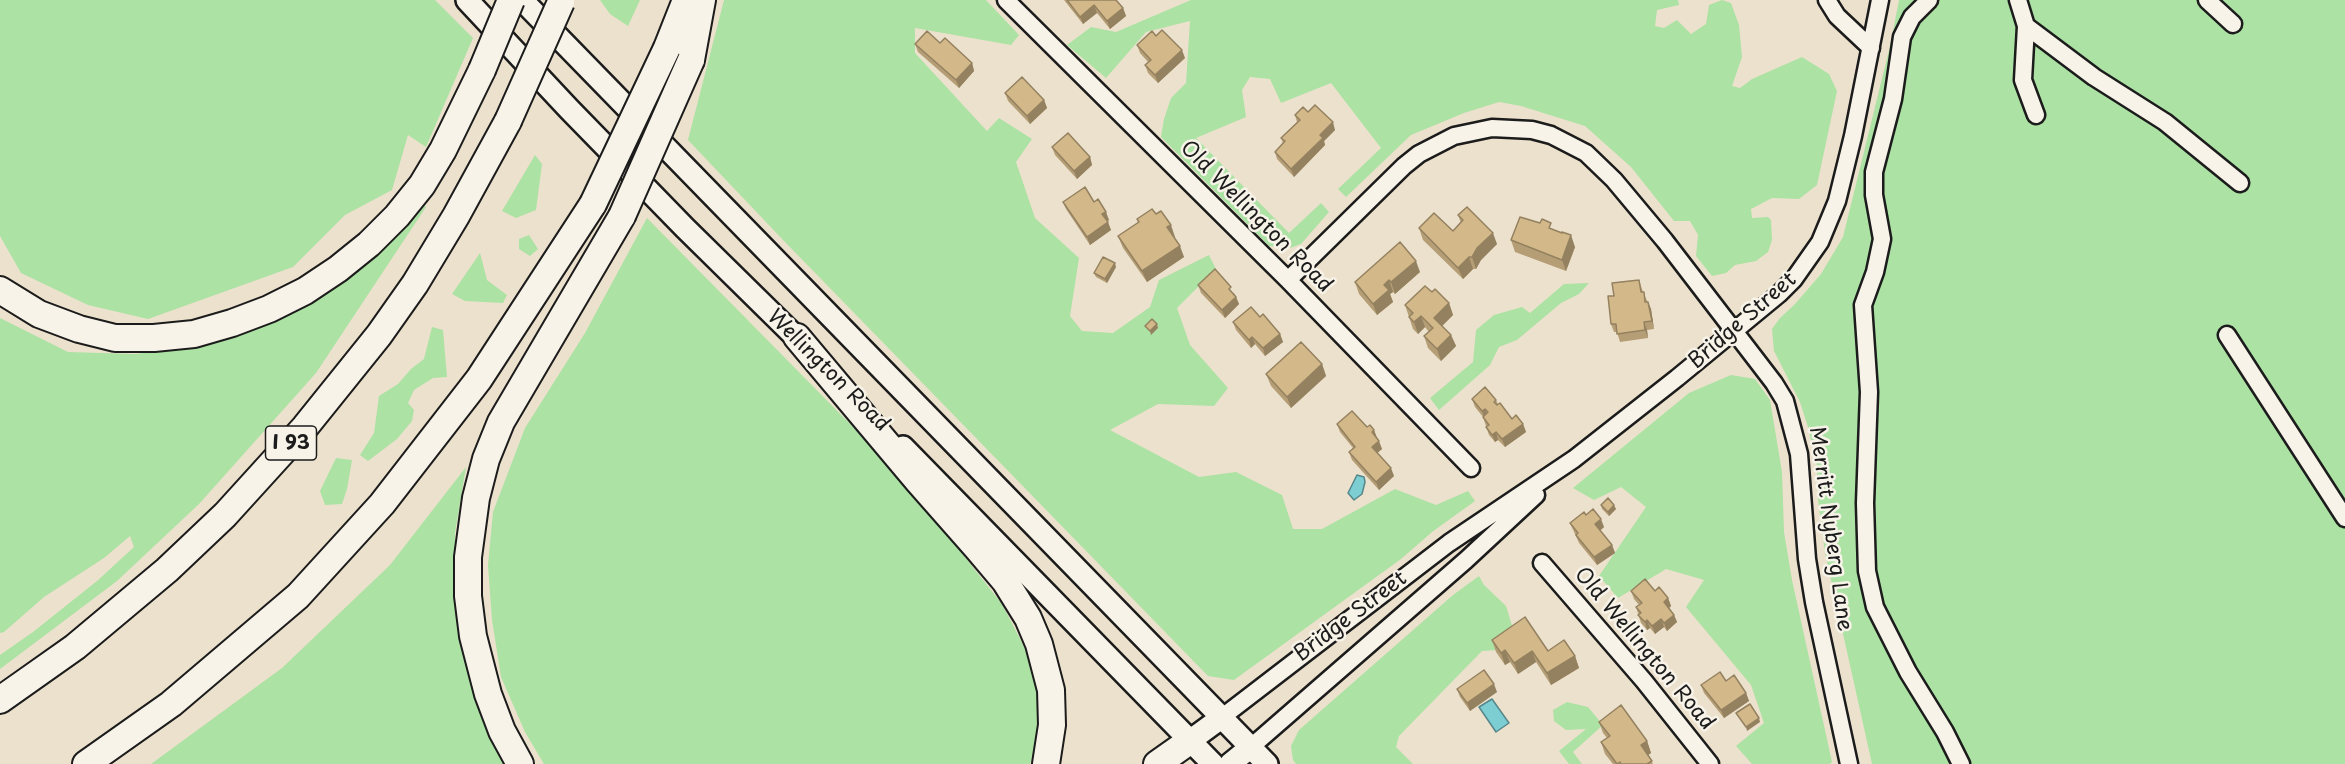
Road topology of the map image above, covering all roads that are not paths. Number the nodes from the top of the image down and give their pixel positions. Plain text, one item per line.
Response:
1 (467, 0) edge
2 (511, 0) edge
3 (522, 0) edge
4 (686, 0) edge
5 (702, 0) edge
6 (1006, 0) edge
7 (1827, 0) edge
8 (1880, 0) edge
9 (1929, 0) edge
10 (2207, 0) edge
11 (561, 1) edge
12 (2023, 10) edge
13 (2234, 24) dead end
14 (1871, 48) junction
15 (2036, 115) dead end
16 (2240, 183) dead end
17 (1288, 280) junction
18 (0, 290) edge
19 (1734, 330) junction
20 (2228, 335) dead end
21 (797, 337) junction
22 (1574, 459) junction
23 (1471, 468) dead end
24 (2345, 518) edge
25 (1542, 563) dead end
26 (0, 700) edge
27 (1221, 718) junction
28 (1191, 740) junction
29 (1251, 747) junction
30 (86, 764) edge
31 (520, 764) edge
32 (1046, 764) edge
33 (1157, 764) edge
34 (1213, 764) edge
35 (1230, 764) edge
36 (1267, 764) edge
37 (1710, 764) edge
38 (1849, 764) edge
39 (1961, 764) edge

1 - 21 main road, Wellington Road
2 - 18 highway, bridge
3 - 27 main road, Wellington Road
4 - 30 highway, bridge
5 - 31 highway, bridge
6 - 17 street, Old Wellington Road
7 - 14 street
8 - 14 street, Bridge Street
9 - 39 street
10 - 13 street
11 - 26 highway, I 93, bridge
12 - 15 street
12 - 16 street
14 - 19 street, Bridge Street
17 - 19 street, Merritt Nyberg Lane
17 - 23 street, Old Wellington Road
19 - 22 street, Bridge Street
19 - 38 street, Merritt Nyberg Lane
20 - 24 street
21 - 28 main road, Wellington Road
21 - 32 highway
22 - 27 street, Bridge Street
22 - 29 street, Bridge Street
25 - 37 street, Old Wellington Road
27 - 28 main road, Bridge Street
27 - 29 main road
28 - 33 highway
28 - 34 main road
29 - 35 main road, Bridge Street
29 - 36 main road

